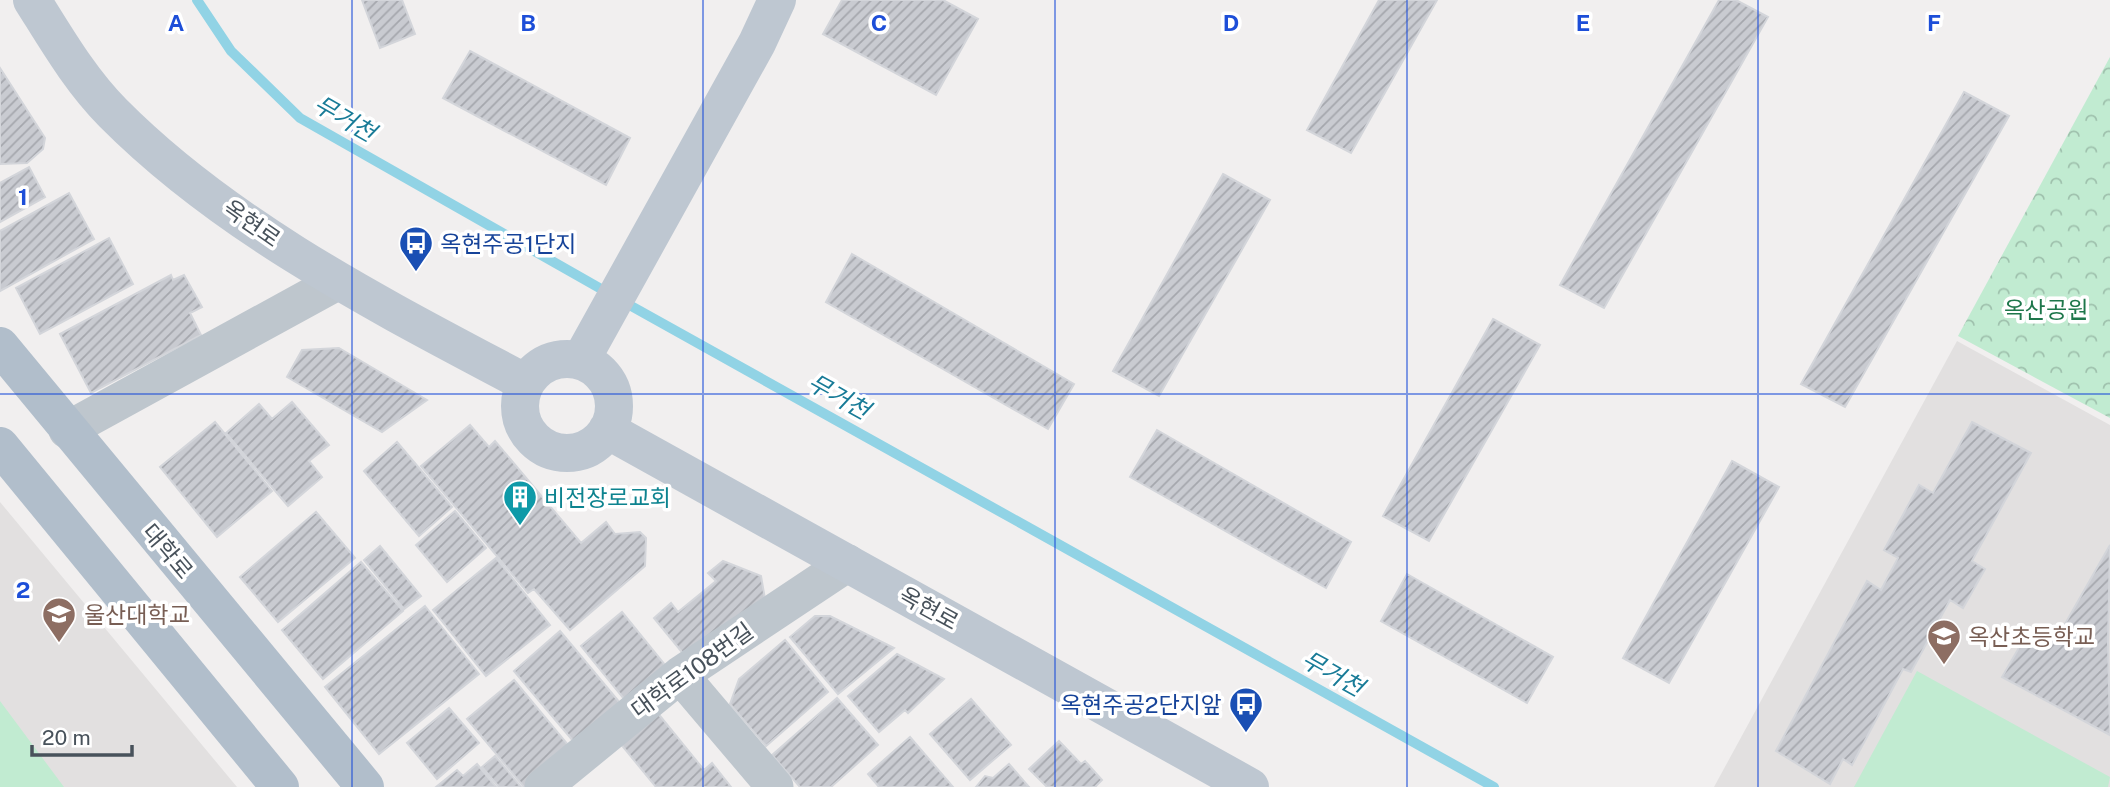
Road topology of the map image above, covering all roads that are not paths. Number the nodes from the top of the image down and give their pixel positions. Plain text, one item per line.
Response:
1 (32, 0) edge
2 (777, 0) edge
3 (337, 282) junction
4 (0, 346) edge
5 (588, 346) junction
6 (526, 383) junction
7 (67, 430) junction
8 (607, 430) junction
9 (0, 446) edge
10 (848, 563) junction
11 (680, 675) junction
12 (280, 787) edge
13 (365, 787) edge
14 (543, 787) edge
15 (775, 787) edge
16 (1250, 787) edge

1 - 3 main road, 옥현로
2 - 5 main road
3 - 6 main road, 옥현로
3 - 7 street
4 - 7 main road, 대학로
5 - 6 main road
5 - 8 main road
6 - 8 main road
7 - 13 main road, 대학로
8 - 10 main road, 옥현로
9 - 12 main road
10 - 11 street, 대학로108번길
10 - 16 main road, 옥현로
11 - 14 street, 대학로108번길
11 - 15 street

